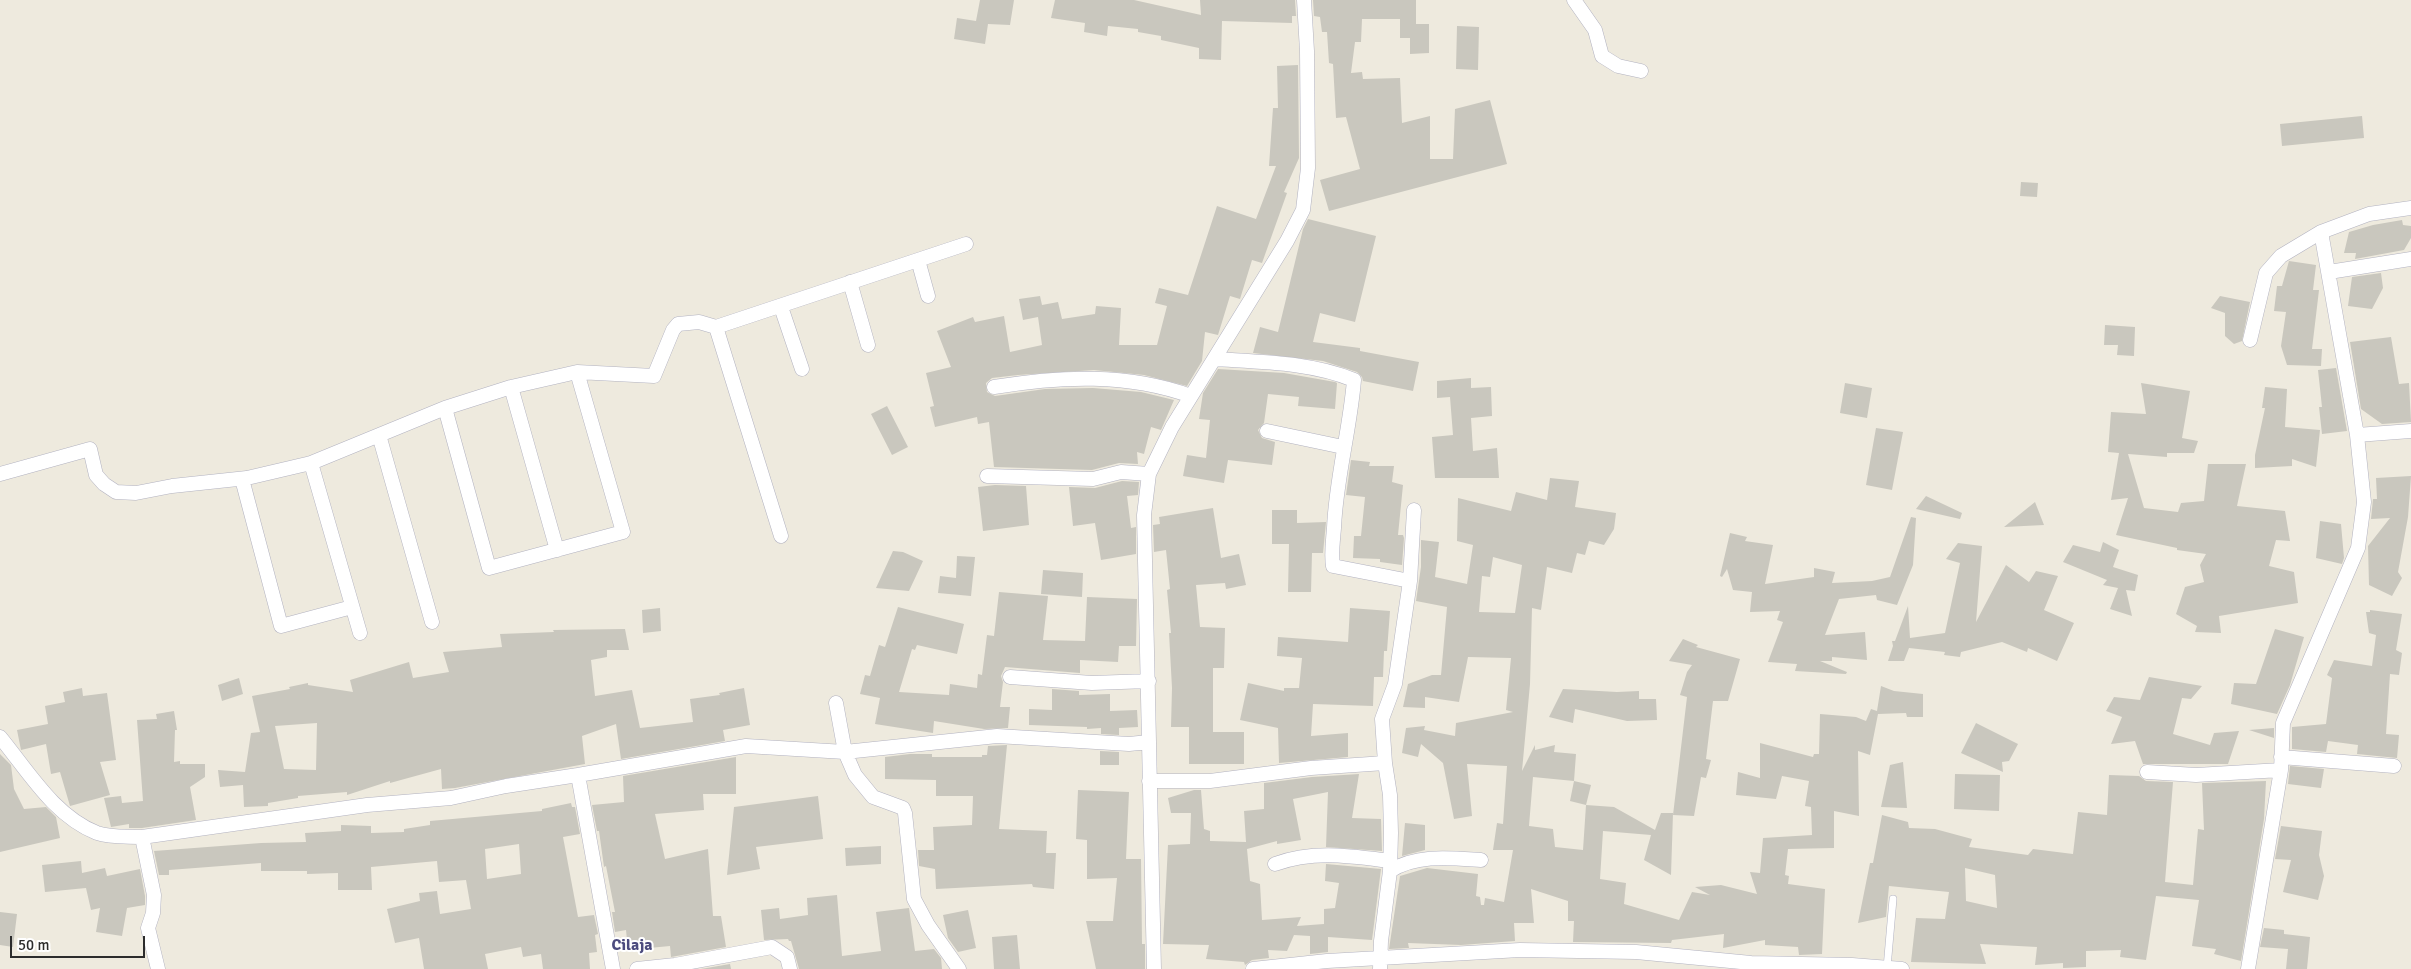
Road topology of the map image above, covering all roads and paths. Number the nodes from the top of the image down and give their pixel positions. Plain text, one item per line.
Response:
1 (1304, 0) edge
2 (1574, 0) edge
3 (1641, 71) dead end
4 (2411, 208) edge
5 (2321, 232) junction
6 (966, 244) dead end
7 (2411, 259) edge
8 (918, 260) junction
9 (2329, 272) junction
10 (850, 282) junction
11 (928, 296) dead end
12 (781, 307) junction
13 (716, 327) junction
14 (2250, 340) dead end
15 (868, 346) dead end
16 (1214, 359) junction
17 (802, 368) dead end
18 (577, 372) junction
19 (511, 387) junction
20 (994, 387) dead end
21 (1191, 396) junction
22 (445, 408) junction
23 (1267, 431) dead end
24 (2411, 431) edge
25 (379, 435) junction
26 (2357, 435) junction
27 (1343, 446) junction
28 (310, 463) junction
29 (0, 474) edge
30 (1149, 474) junction
31 (987, 476) dead end
32 (242, 479) junction
33 (1414, 510) dead end
34 (781, 536) dead end
35 (557, 550) junction
36 (1410, 581) junction
37 (352, 608) junction
38 (432, 622) dead end
39 (360, 633) dead end
40 (1010, 677) dead end
41 (1149, 681) junction
42 (836, 703) dead end
43 (0, 737) edge
44 (1149, 742) junction
45 (845, 752) junction
46 (1386, 763) junction
47 (2281, 764) junction
48 (2394, 766) dead end
49 (2147, 772) dead end
50 (578, 775) junction
51 (1149, 781) junction
52 (142, 837) junction
53 (1481, 860) dead end
54 (1275, 864) dead end
55 (1390, 866) junction
56 (1893, 899) dead end
57 (1381, 963) edge
58 (1751, 966) edge
59 (1852, 967) edge
60 (1887, 968) edge
61 (158, 969) edge
62 (613, 969) edge
63 (637, 969) edge
64 (790, 969) edge
65 (958, 969) edge
66 (1154, 969) edge
67 (1253, 969) edge
68 (1902, 969) edge
69 (2248, 969) edge

1 - 16 street
2 - 3 street
4 - 5 street
5 - 9 street
5 - 14 street
6 - 8 street
7 - 9 street
8 - 10 street
8 - 11 street
9 - 26 street
10 - 12 street
10 - 15 street
12 - 13 street
12 - 17 street
13 - 18 street
13 - 34 street
16 - 21 street
16 - 27 street
18 - 19 street
18 - 35 street
19 - 22 street
19 - 35 street
20 - 21 street
21 - 30 street
22 - 25 street
22 - 35 street
23 - 27 street
24 - 26 street
25 - 28 street
25 - 38 street
26 - 47 street
27 - 36 street
28 - 32 street
28 - 37 street
29 - 32 street
30 - 31 street
30 - 41 street
32 - 37 street
33 - 36 street
36 - 46 street
37 - 39 street
40 - 41 street
41 - 44 street
42 - 45 street
43 - 52 street
44 - 45 street
44 - 51 street
45 - 50 street
45 - 65 street
46 - 51 street
46 - 55 street
47 - 48 street
47 - 49 street
47 - 69 street
50 - 52 street
50 - 62 street
51 - 66 street
52 - 61 street
53 - 55 street
54 - 55 street
55 - 57 street
56 - 60 lane
57 - 58 street
57 - 67 street
58 - 59 street
59 - 60 street
60 - 68 street
63 - 64 street

